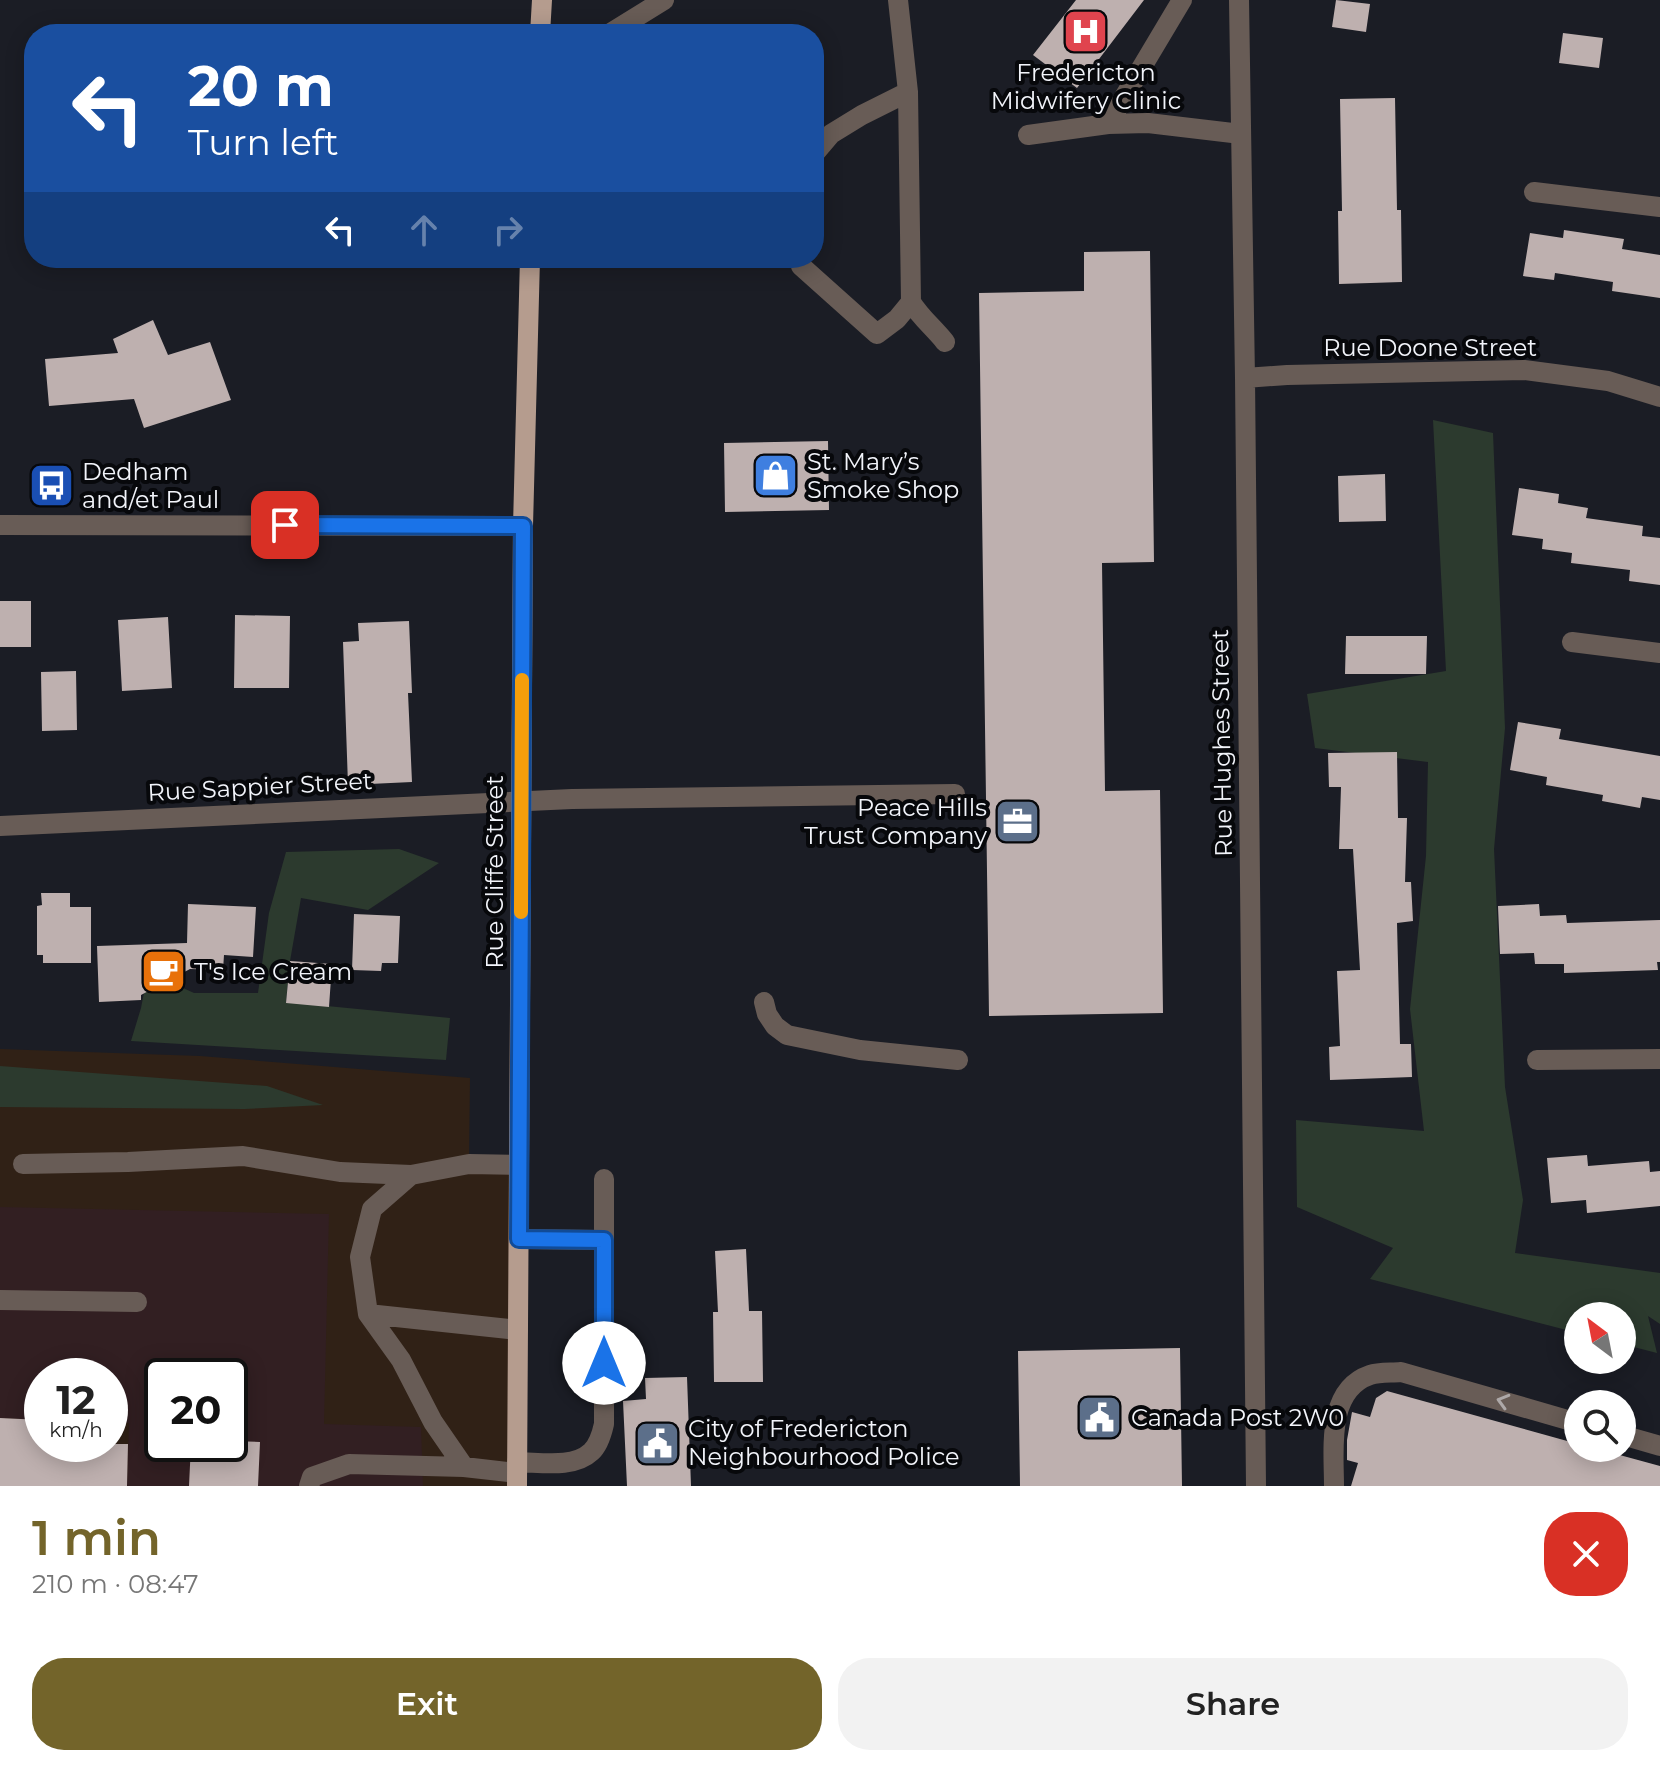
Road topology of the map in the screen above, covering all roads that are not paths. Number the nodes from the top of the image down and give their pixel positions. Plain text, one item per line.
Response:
1 (542, 0) edge
2 (664, 0) edge
3 (898, 0) edge
4 (1182, 0) edge
5 (1239, 0) edge
6 (541, 24) edge
7 (625, 24) edge
8 (908, 92) junction
9 (1108, 124) junction
10 (1241, 134) junction
11 (1028, 135) dead end
12 (824, 142) edge
13 (1534, 192) dead end
14 (1660, 207) edge
15 (530, 268) edge
16 (803, 268) edge
17 (911, 302) junction
18 (945, 342) dead end
19 (1245, 378) junction
20 (1660, 397) edge
21 (0, 525) edge
22 (523, 526) junction
23 (1572, 642) dead end
24 (1660, 653) edge
25 (955, 794) dead end
26 (522, 801) junction
27 (0, 826) edge
28 (764, 1002) dead end
29 (1660, 1059) edge
30 (958, 1060) dead end
31 (1537, 1060) dead end
32 (23, 1164) dead end
33 (519, 1165) junction
34 (411, 1175) junction
35 (604, 1179) dead end
36 (519, 1239) junction
37 (604, 1240) junction
38 (0, 1300) edge
39 (137, 1302) dead end
40 (368, 1314) junction
41 (518, 1330) junction
42 (1564, 1419) edge
43 (1636, 1439) edge
44 (1660, 1446) edge
45 (464, 1467) junction
46 (517, 1474) edge
47 (309, 1486) edge
48 (1256, 1486) edge
49 (1334, 1486) edge

1 - 6 main road
2 - 7 street
3 - 8 street
4 - 9 street
5 - 10 street, Rue Hughes Street
8 - 12 street
8 - 17 street
9 - 10 street
9 - 11 street
10 - 19 street, Rue Hughes Street
13 - 14 street
15 - 22 main road, Rue Cliffe Street
16 - 17 street
17 - 18 street
19 - 20 street, Rue Doone Street
19 - 48 street, Rue Hughes Street
21 - 22 street
22 - 26 main road, Rue Cliffe Street
23 - 24 street
25 - 26 street, Rue Sappier Street
26 - 27 street, Rue Sappier Street
26 - 33 main road, Rue Cliffe Street
28 - 30 street
29 - 31 street
32 - 34 street
33 - 34 street
33 - 36 main road, Rue Cliffe Street
34 - 40 street
35 - 37 street
36 - 37 street
36 - 41 main road, Rue Cliffe Street
37 - 46 street
38 - 39 street
40 - 41 street
40 - 45 street
41 - 46 main road, Rue Cliffe Street
42 -> 49 street
43 - 44 street
45 - 46 street
45 - 47 street

